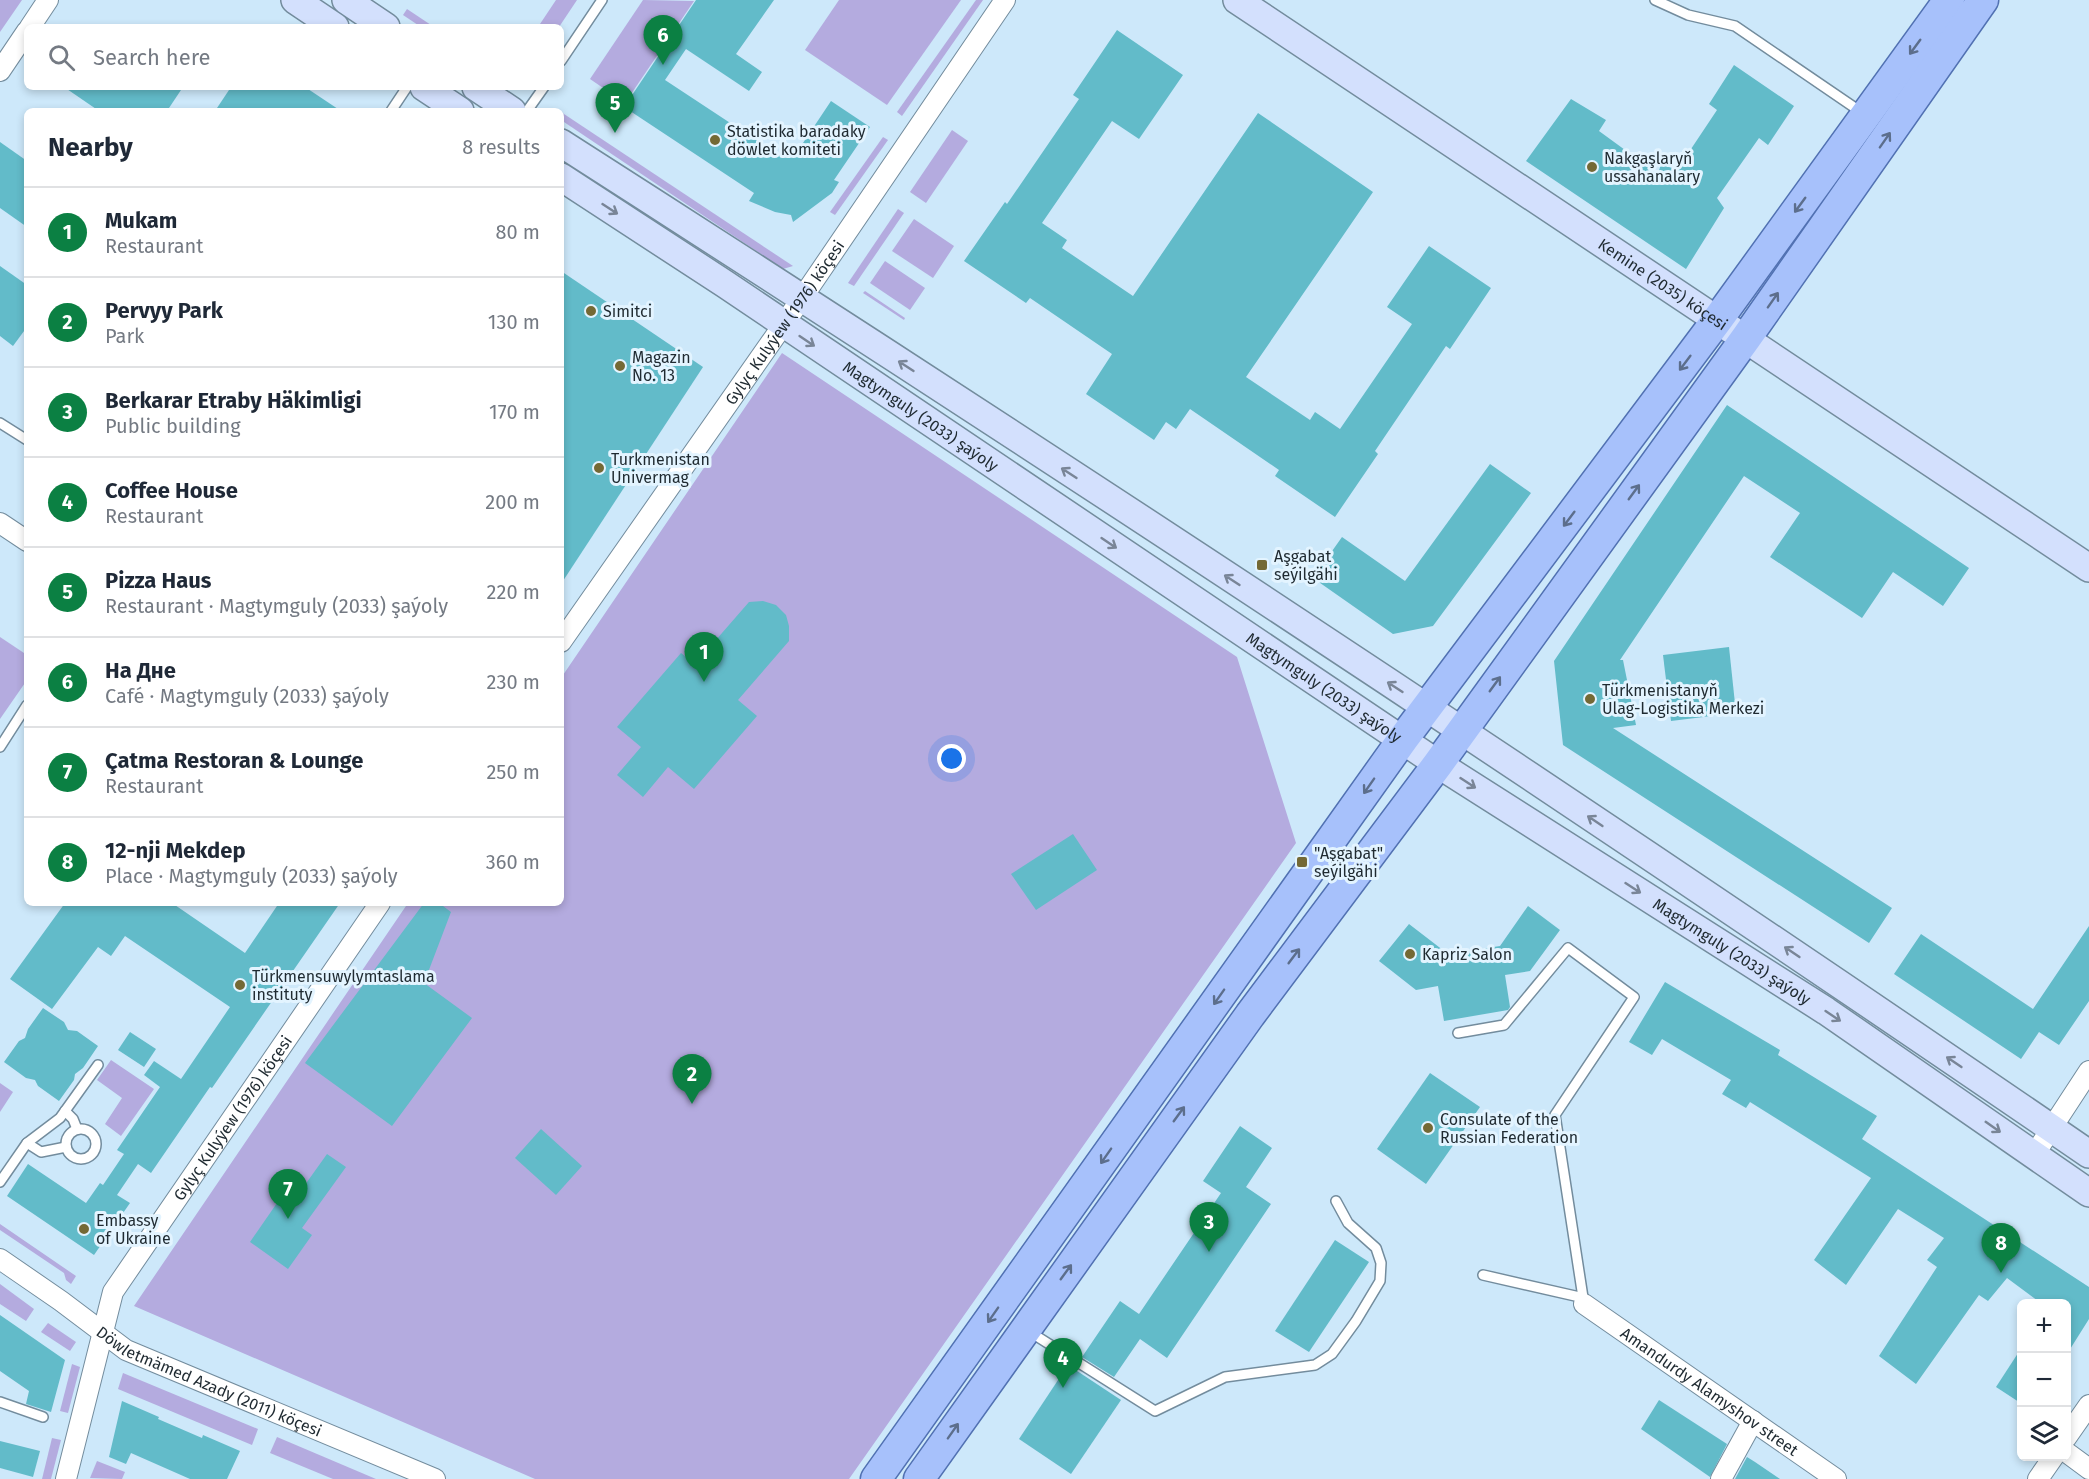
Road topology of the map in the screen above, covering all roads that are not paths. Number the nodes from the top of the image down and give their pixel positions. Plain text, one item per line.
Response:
1 (48, 0) edge
2 (295, 0) edge
3 (346, 0) edge
4 (602, 0) edge
5 (1005, 0) edge
6 (1237, 0) edge
7 (1655, 0) edge
8 (1949, 0) edge
9 (1983, 0) edge
10 (32, 24) edge
11 (331, 24) edge
12 (382, 24) edge
13 (24, 35) edge
14 (564, 57) edge
15 (0, 70) edge
16 (405, 90) edge
17 (428, 90) edge
18 (480, 90) edge
19 (542, 90) edge
20 (393, 108) edge
21 (456, 108) edge
22 (508, 108) edge
23 (529, 108) edge
24 (1866, 115) junction
25 (564, 145) edge
26 (564, 179) edge
27 (802, 298) junction
28 (1718, 319) junction
29 (783, 325) junction
30 (1746, 338) junction
31 (0, 423) edge
32 (24, 438) edge
33 (0, 523) edge
34 (24, 539) edge
35 (2089, 568) edge
36 (564, 638) edge
37 (1427, 708) junction
38 (24, 710) edge
39 (1461, 731) junction
40 (1402, 739) junction
41 (0, 747) edge
42 (1438, 764) junction
43 (378, 906) edge
44 (1458, 1033) dead end
45 (98, 1065) dead end
46 (2089, 1071) edge
47 (65, 1112) junction
48 (2051, 1128) junction
49 (77, 1129) junction
50 (27, 1143) junction
51 (66, 1147) junction
52 (2089, 1154) edge
53 (2034, 1155) junction
54 (0, 1182) edge
55 (2089, 1193) edge
56 (1336, 1201) dead end
57 (0, 1259) edge
58 (1483, 1275) dead end
59 (1584, 1301) junction
60 (1025, 1329) junction
61 (103, 1333) junction
62 (0, 1402) edge
63 (2089, 1405) edge
64 (43, 1417) dead end
65 (1753, 1421) junction
66 (2071, 1432) edge
67 (2071, 1455) edge
68 (2051, 1461) edge
69 (2089, 1469) edge
70 (66, 1479) edge
71 (435, 1479) edge
72 (876, 1479) edge
73 (919, 1479) edge
74 (1721, 1479) edge
75 (1836, 1479) edge
76 (2038, 1479) edge

1 - 10 street
2 - 11 main road
3 - 12 main road
4 - 14 lane
5 - 27 street, Gylyç Kulyýew (1976) köçesi
6 - 28 main road, Kemine (2035) köçesi
7 - 24 lane
8 -> 24 main road
30 -> 9 main road
13 - 15 street
16 - 20 lane
17 - 21 main road
18 - 22 main road
19 - 23 lane
24 -> 28 main road
25 - 27 main road, Magtymguly (2033) şaýoly
26 -> 29 main road, Magtymguly (2033) şaýoly
27 - 29 street, Gylyç Kulyýew (1976) köçesi
37 -> 27 main road, Magtymguly (2033) şaýoly
28 - 30 main road, Kemine (2035) köçesi
28 -> 37 main road
29 - 36 street, Gylyç Kulyýew (1976) köçesi
29 -> 40 main road, Magtymguly (2033) şaýoly
30 - 35 main road, Kemine (2035) köçesi
39 -> 30 main road
31 - 32 lane
33 - 34 street
37 - 39 main road, Magtymguly (2033) şaýoly
37 - 40 main road
38 - 41 lane
39 - 42 main road
48 -> 39 main road, Magtymguly (2033) şaýoly
40 - 42 main road, Magtymguly (2033) şaýoly
40 -> 72 main road
42 -> 53 main road, Magtymguly (2033) şaýoly
60 -> 42 main road
43 - 61 street, Gylyç Kulyýew (1976) köçesi
44 - 59 lane
45 - 47 lane
46 - 48 street
47 - 49 lane
47 - 50 lane
48 - 52 main road, Magtymguly (2033) şaýoly
48 - 53 street
49 - 51 lane
49 - 51 lane
50 - 51 lane
50 - 54 lane
53 - 55 main road, Magtymguly (2033) şaýoly
56 - 60 lane
57 - 61 street, Döwletmämed Azady (2011) köçesi
58 - 59 lane
59 - 65 street, Amandurdy Alamyshov street
73 -> 60 main road
61 - 70 street, Gylyç Kulyýew (1976) köçesi
61 - 71 street, Döwletmämed Azady (2011) köçesi
62 - 64 lane
63 - 66 street
65 - 74 street
65 - 75 street, Amandurdy Alamyshov street
67 - 69 street
68 - 76 street

